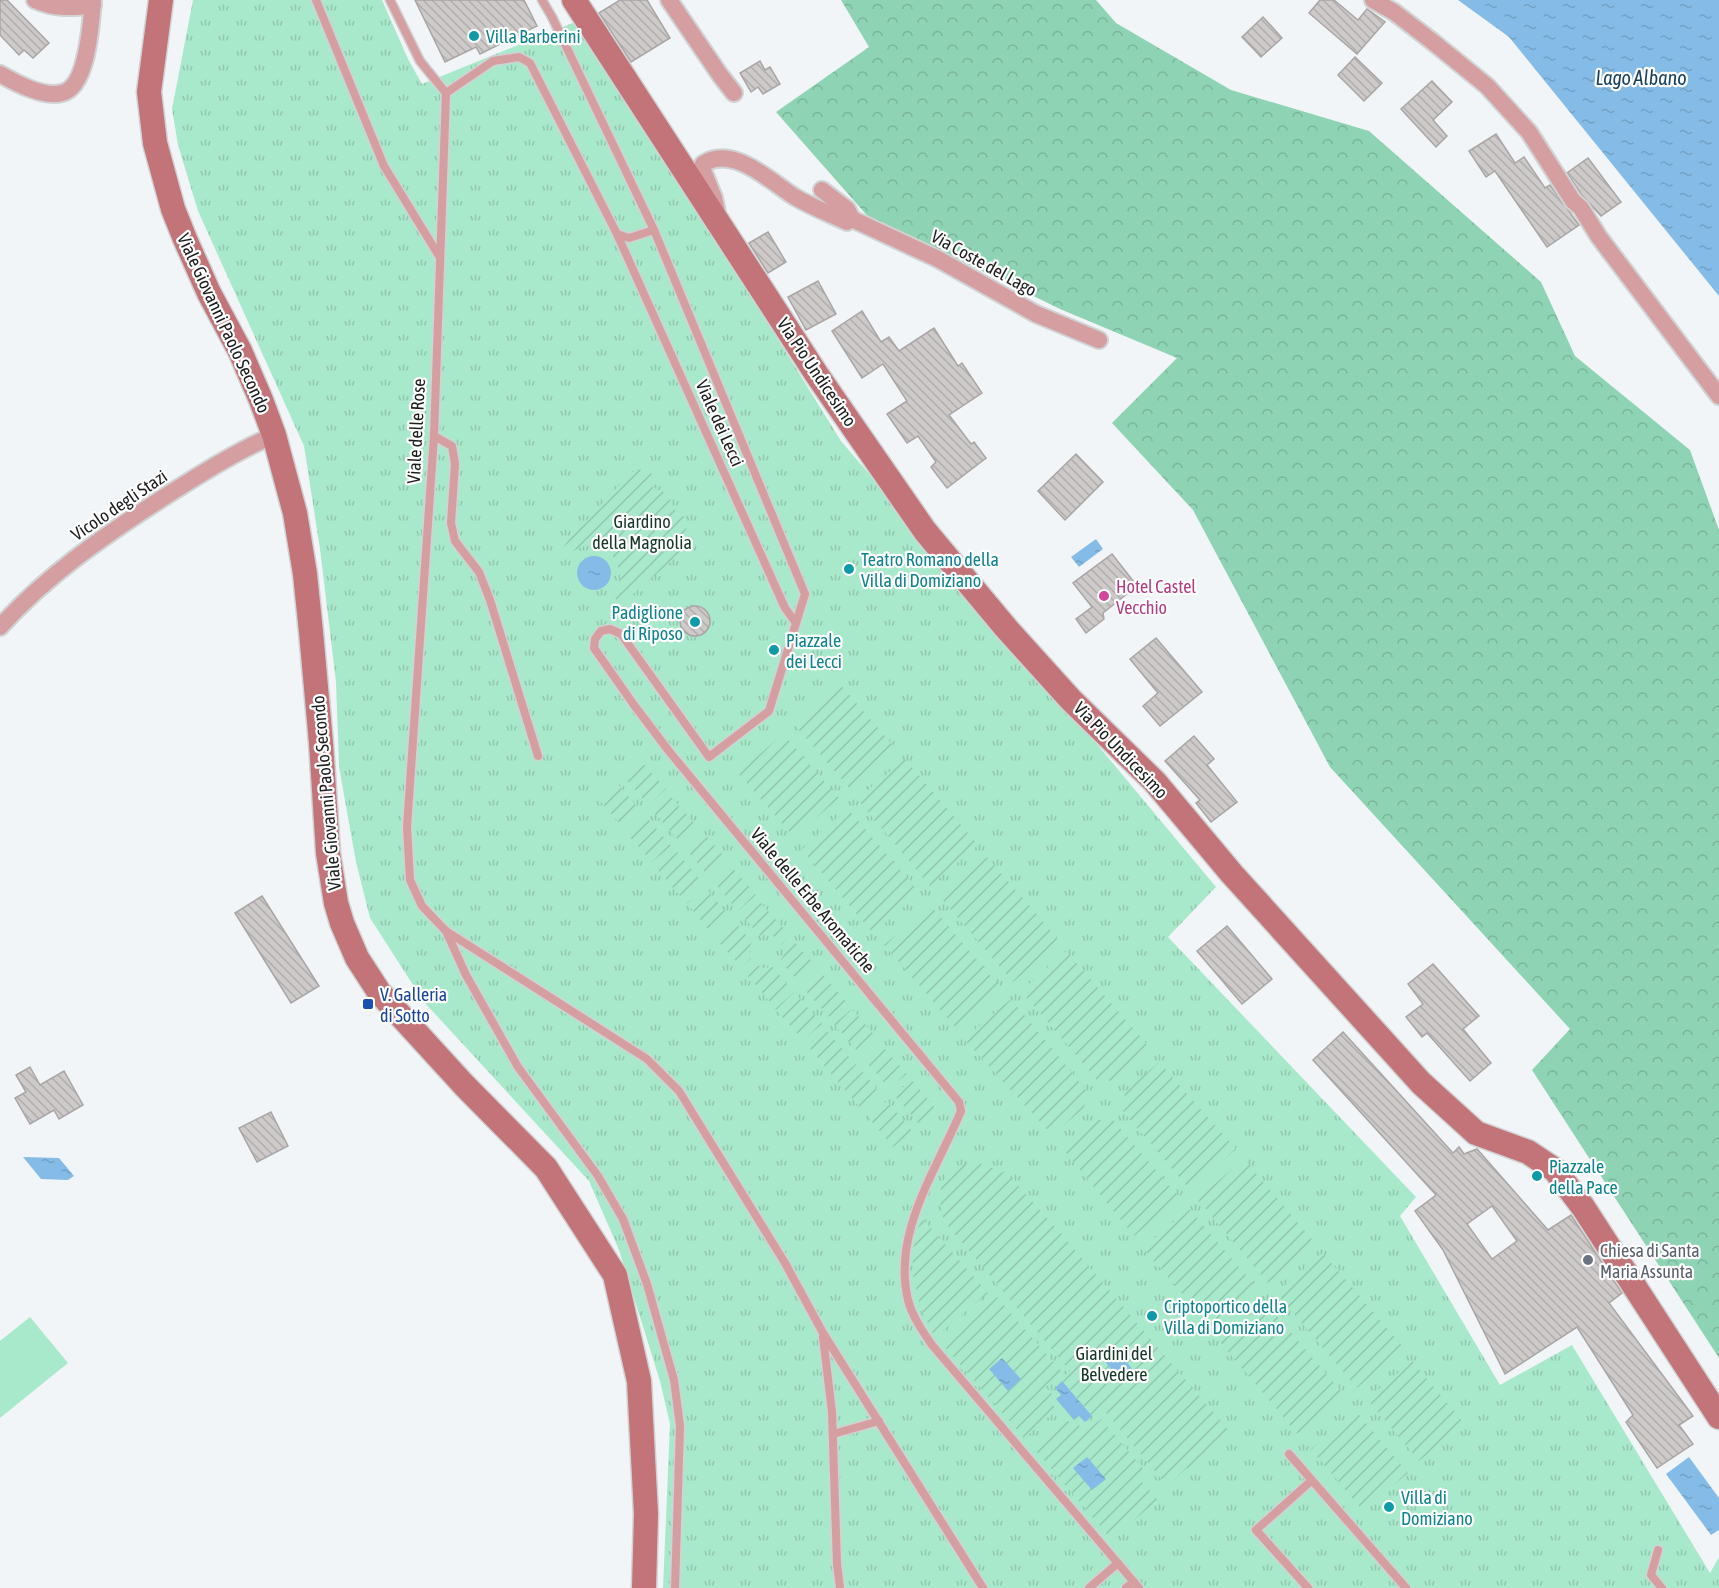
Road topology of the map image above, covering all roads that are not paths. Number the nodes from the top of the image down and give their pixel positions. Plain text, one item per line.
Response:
1 (35, 0) edge
2 (161, 0) edge
3 (316, 0) edge
4 (390, 0) edge
5 (542, 0) edge
6 (669, 0) edge
7 (1373, 0) edge
8 (93, 2) edge
9 (581, 10) edge
10 (0, 74) edge
11 (446, 93) junction
12 (734, 93) dead end
13 (822, 190) dead end
14 (717, 219) junction
15 (852, 219) junction
16 (654, 230) junction
17 (617, 234) junction
18 (439, 256) junction
19 (1099, 340) dead end
20 (1719, 396) edge
21 (274, 435) junction
22 (434, 436) junction
23 (796, 623) junction
24 (0, 627) edge
25 (538, 756) dead end
26 (446, 931) junction
27 (823, 1333) junction
28 (1719, 1417) edge
29 (879, 1421) junction
30 (833, 1434) junction
31 (1289, 1454) dead end
32 (1311, 1481) junction
33 (1658, 1550) dead end
34 (1118, 1563) junction
35 (1136, 1585) edge
36 (644, 1588) edge
37 (675, 1588) edge
38 (840, 1588) edge
39 (983, 1588) edge
40 (1089, 1588) edge
41 (1126, 1588) edge
42 (1308, 1588) edge
43 (1406, 1588) edge
44 (1662, 1588) edge

1 - 8 street
2 - 21 street, Viale Giovanni Paolo Secondo
3 - 18 lane
4 - 11 lane
5 - 16 lane, Viale dei Lecci
6 - 12 street
7 - 20 street
8 - 10 street
9 - 14 street, Via Pio Undicesimo
11 - 17 lane, Viale dei Lecci
11 - 18 lane, Viale delle Rose
13 - 15 street, Via Coste del Lago
14 - 15 street, Via Coste del Lago
14 - 28 street, Via Pio Undicesimo
15 - 19 street, Via Coste del Lago
16 - 17 lane
16 - 23 lane, Viale dei Lecci
17 - 23 lane, Viale dei Lecci
18 - 22 lane, Viale delle Rose
21 - 24 street, Vicolo degli Stazi
21 - 36 street, Viale Giovanni Paolo Secondo
22 - 25 lane
22 - 26 lane, Viale delle Rose
23 - 34 lane, Viale delle Erbe Aromatiche
26 - 27 lane
26 - 37 lane
27 - 29 lane
27 - 30 lane
29 - 30 lane
29 - 39 lane
30 - 38 lane
31 - 32 lane
32 - 42 lane
32 - 43 lane
33 - 44 lane
34 - 35 lane
34 - 40 lane
35 - 41 lane

